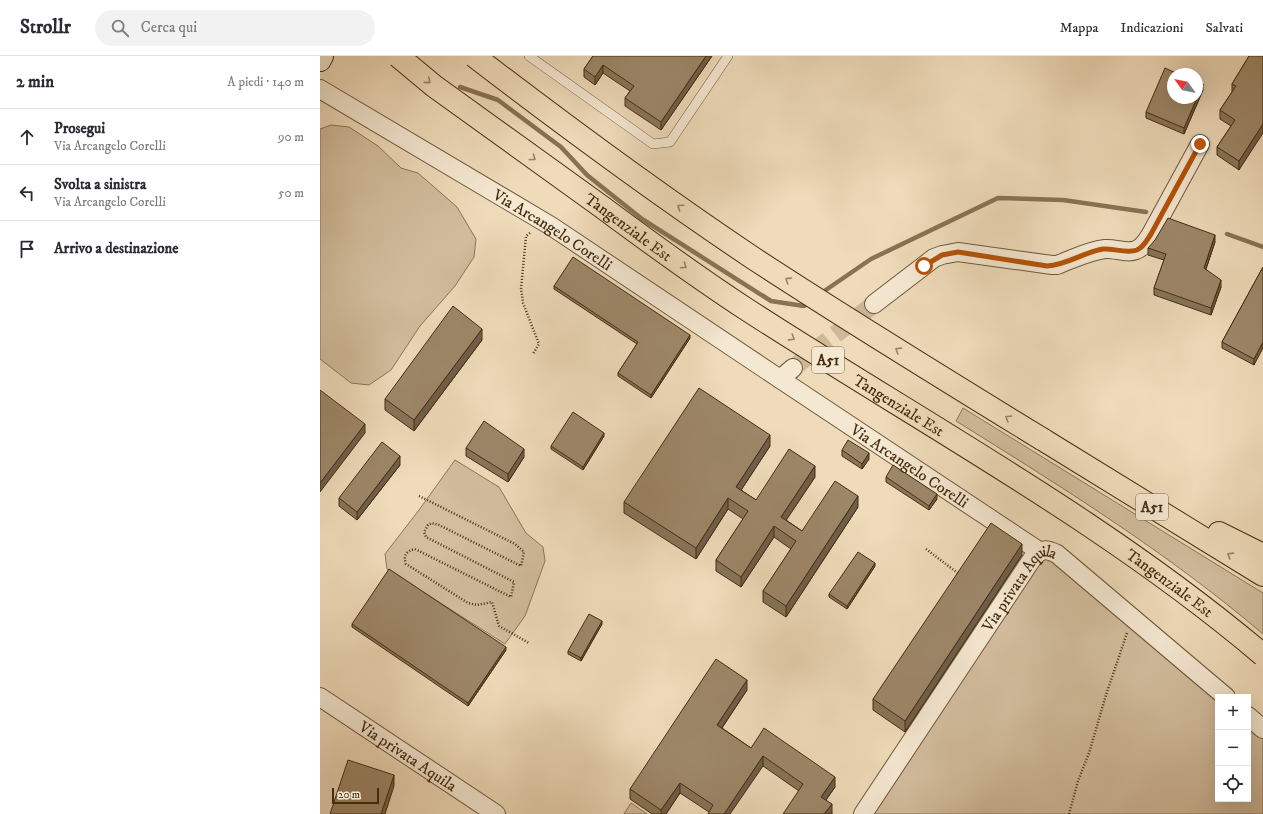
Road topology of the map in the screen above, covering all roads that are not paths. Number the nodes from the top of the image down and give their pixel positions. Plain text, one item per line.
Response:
1 (322, 56) edge
2 (398, 56) edge
3 (474, 56) edge
4 (529, 56) edge
5 (728, 56) edge
6 (320, 60) edge
7 (320, 88) edge
8 (1200, 144) dead end
9 (874, 304) tunnel mouth
10 (1042, 439) junction
11 (1039, 551) junction
12 (1263, 556) edge
13 (1263, 575) edge
14 (1263, 655) edge
15 (1222, 694) edge
16 (320, 697) edge
17 (1251, 719) edge
18 (1263, 729) edge
19 (496, 814) edge
20 (863, 814) edge

1 - 6 street
2 -> 14 highway, Tangenziale Est / A51, bridge
10 -> 3 highway, A51, bridge
4 - 5 lane
7 - 11 street, Via Arcangelo Corelli
8 - 9 street
10 - 12 highway
13 -> 10 highway, A51
11 - 15 street, Via privata Aquila
11 - 20 street, Via privata Aquila
16 - 19 street, Via privata Aquila
17 - 18 street

